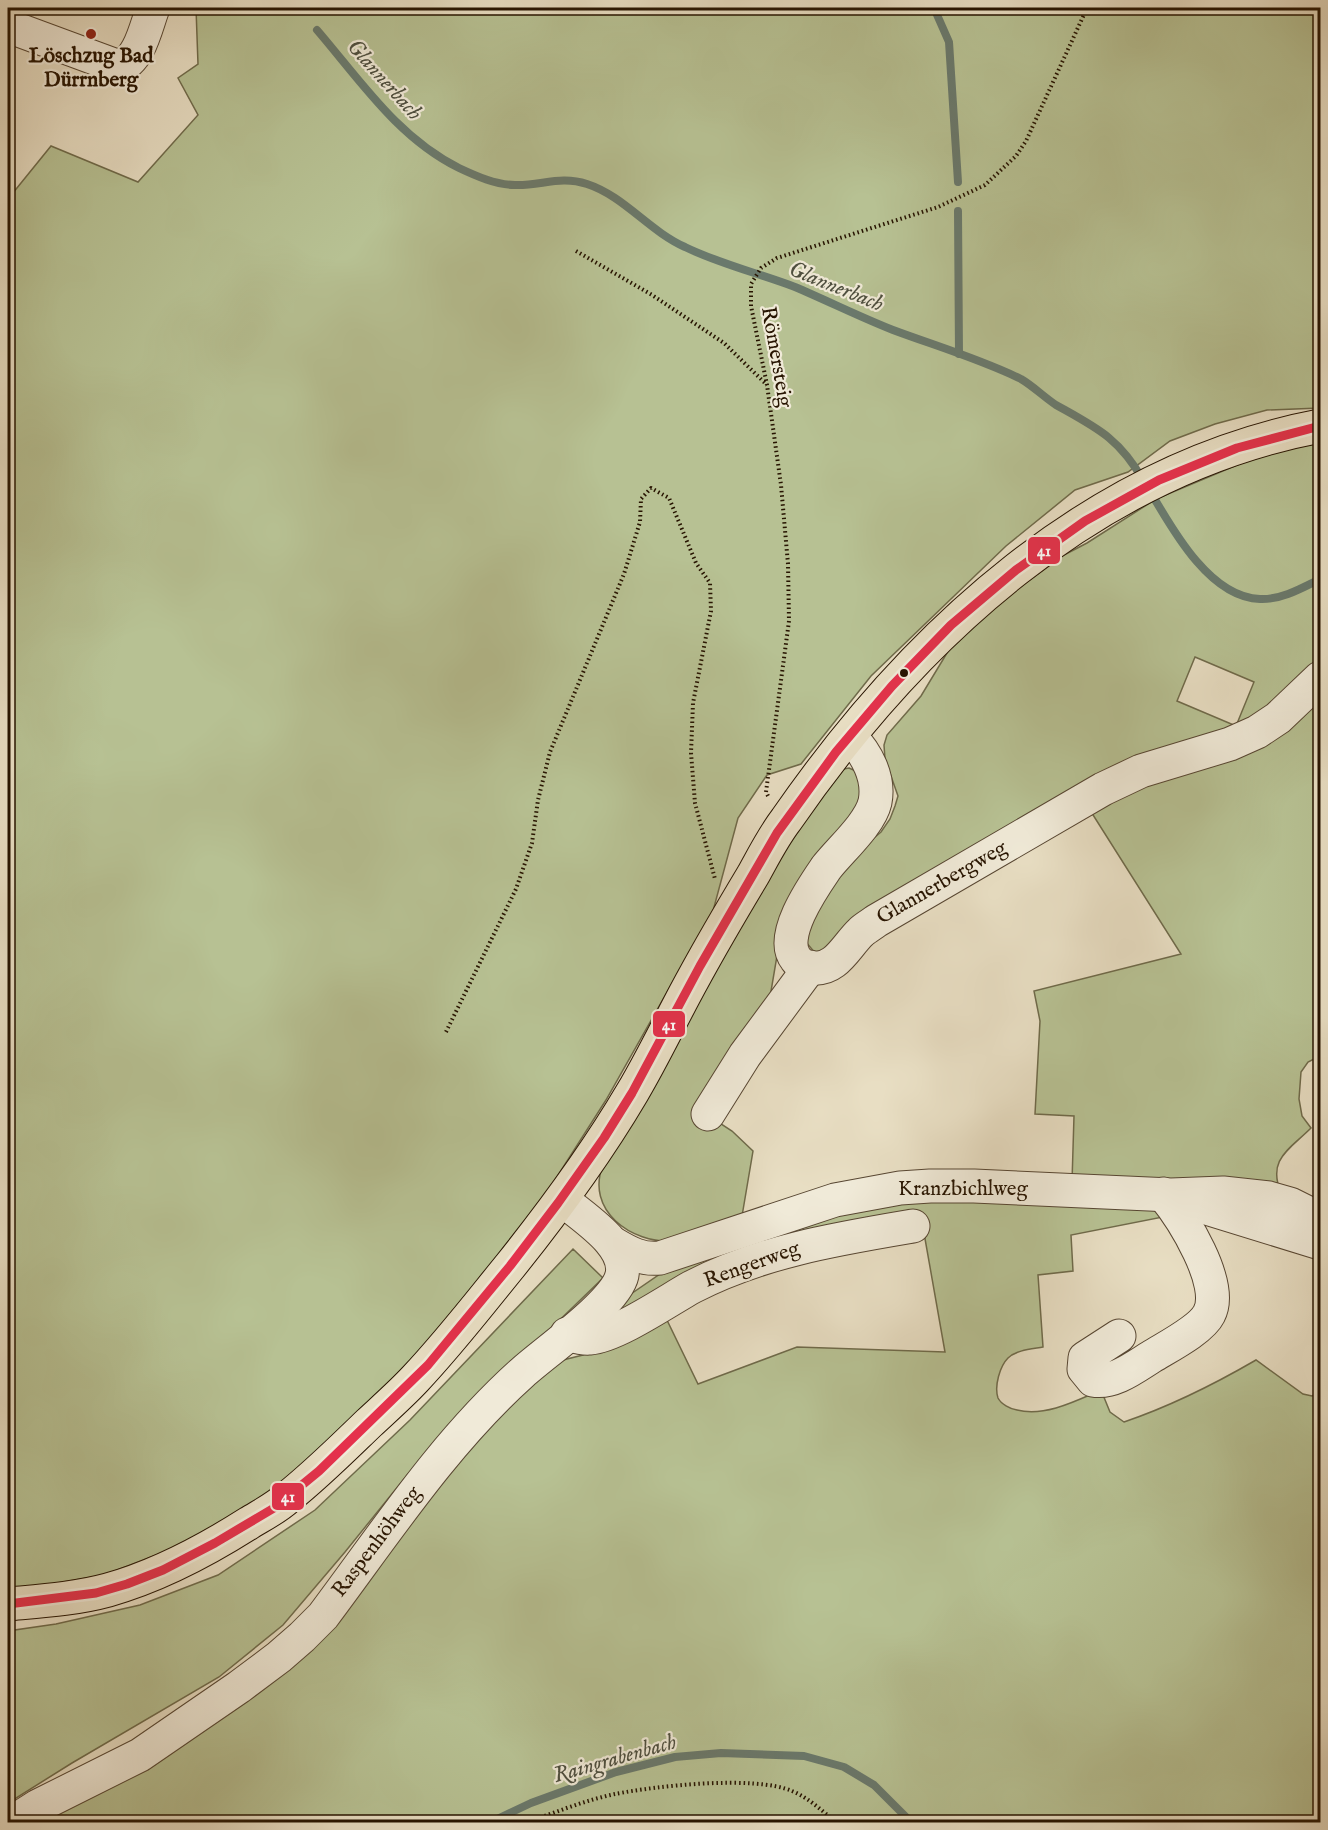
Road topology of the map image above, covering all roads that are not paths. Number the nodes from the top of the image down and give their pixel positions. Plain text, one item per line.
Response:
1 (153, 8) edge
2 (8, 26) edge
3 (1320, 426) edge
4 (1320, 678) edge
5 (850, 736) junction
6 (810, 967) junction
7 (708, 1113) dead end
8 (1163, 1194) junction
9 (563, 1200) junction
10 (1320, 1218) edge
11 (913, 1226) dead end
12 (1320, 1243) edge
13 (614, 1244) junction
14 (671, 1254) junction
15 (613, 1294) junction
16 (567, 1334) junction
17 (1119, 1336) dead end
18 (8, 1604) edge
19 (13, 1822) edge

1 - 2 street
3 - 5 main road
4 - 6 street, Glannerbergweg
5 - 6 street
5 - 9 main road
6 - 7 street
8 - 10 street, Kranzbichlweg
8 - 12 street
8 - 14 street, Kranzbichlweg
8 - 17 street
9 - 13 street
9 - 18 main road
11 - 16 street, Rengerweg
13 - 14 street, Kranzbichlweg
13 - 15 street
14 - 15 street, Raspenhöhweg
15 - 16 street, Raspenhöhweg
16 - 19 street, Raspenhöhweg

